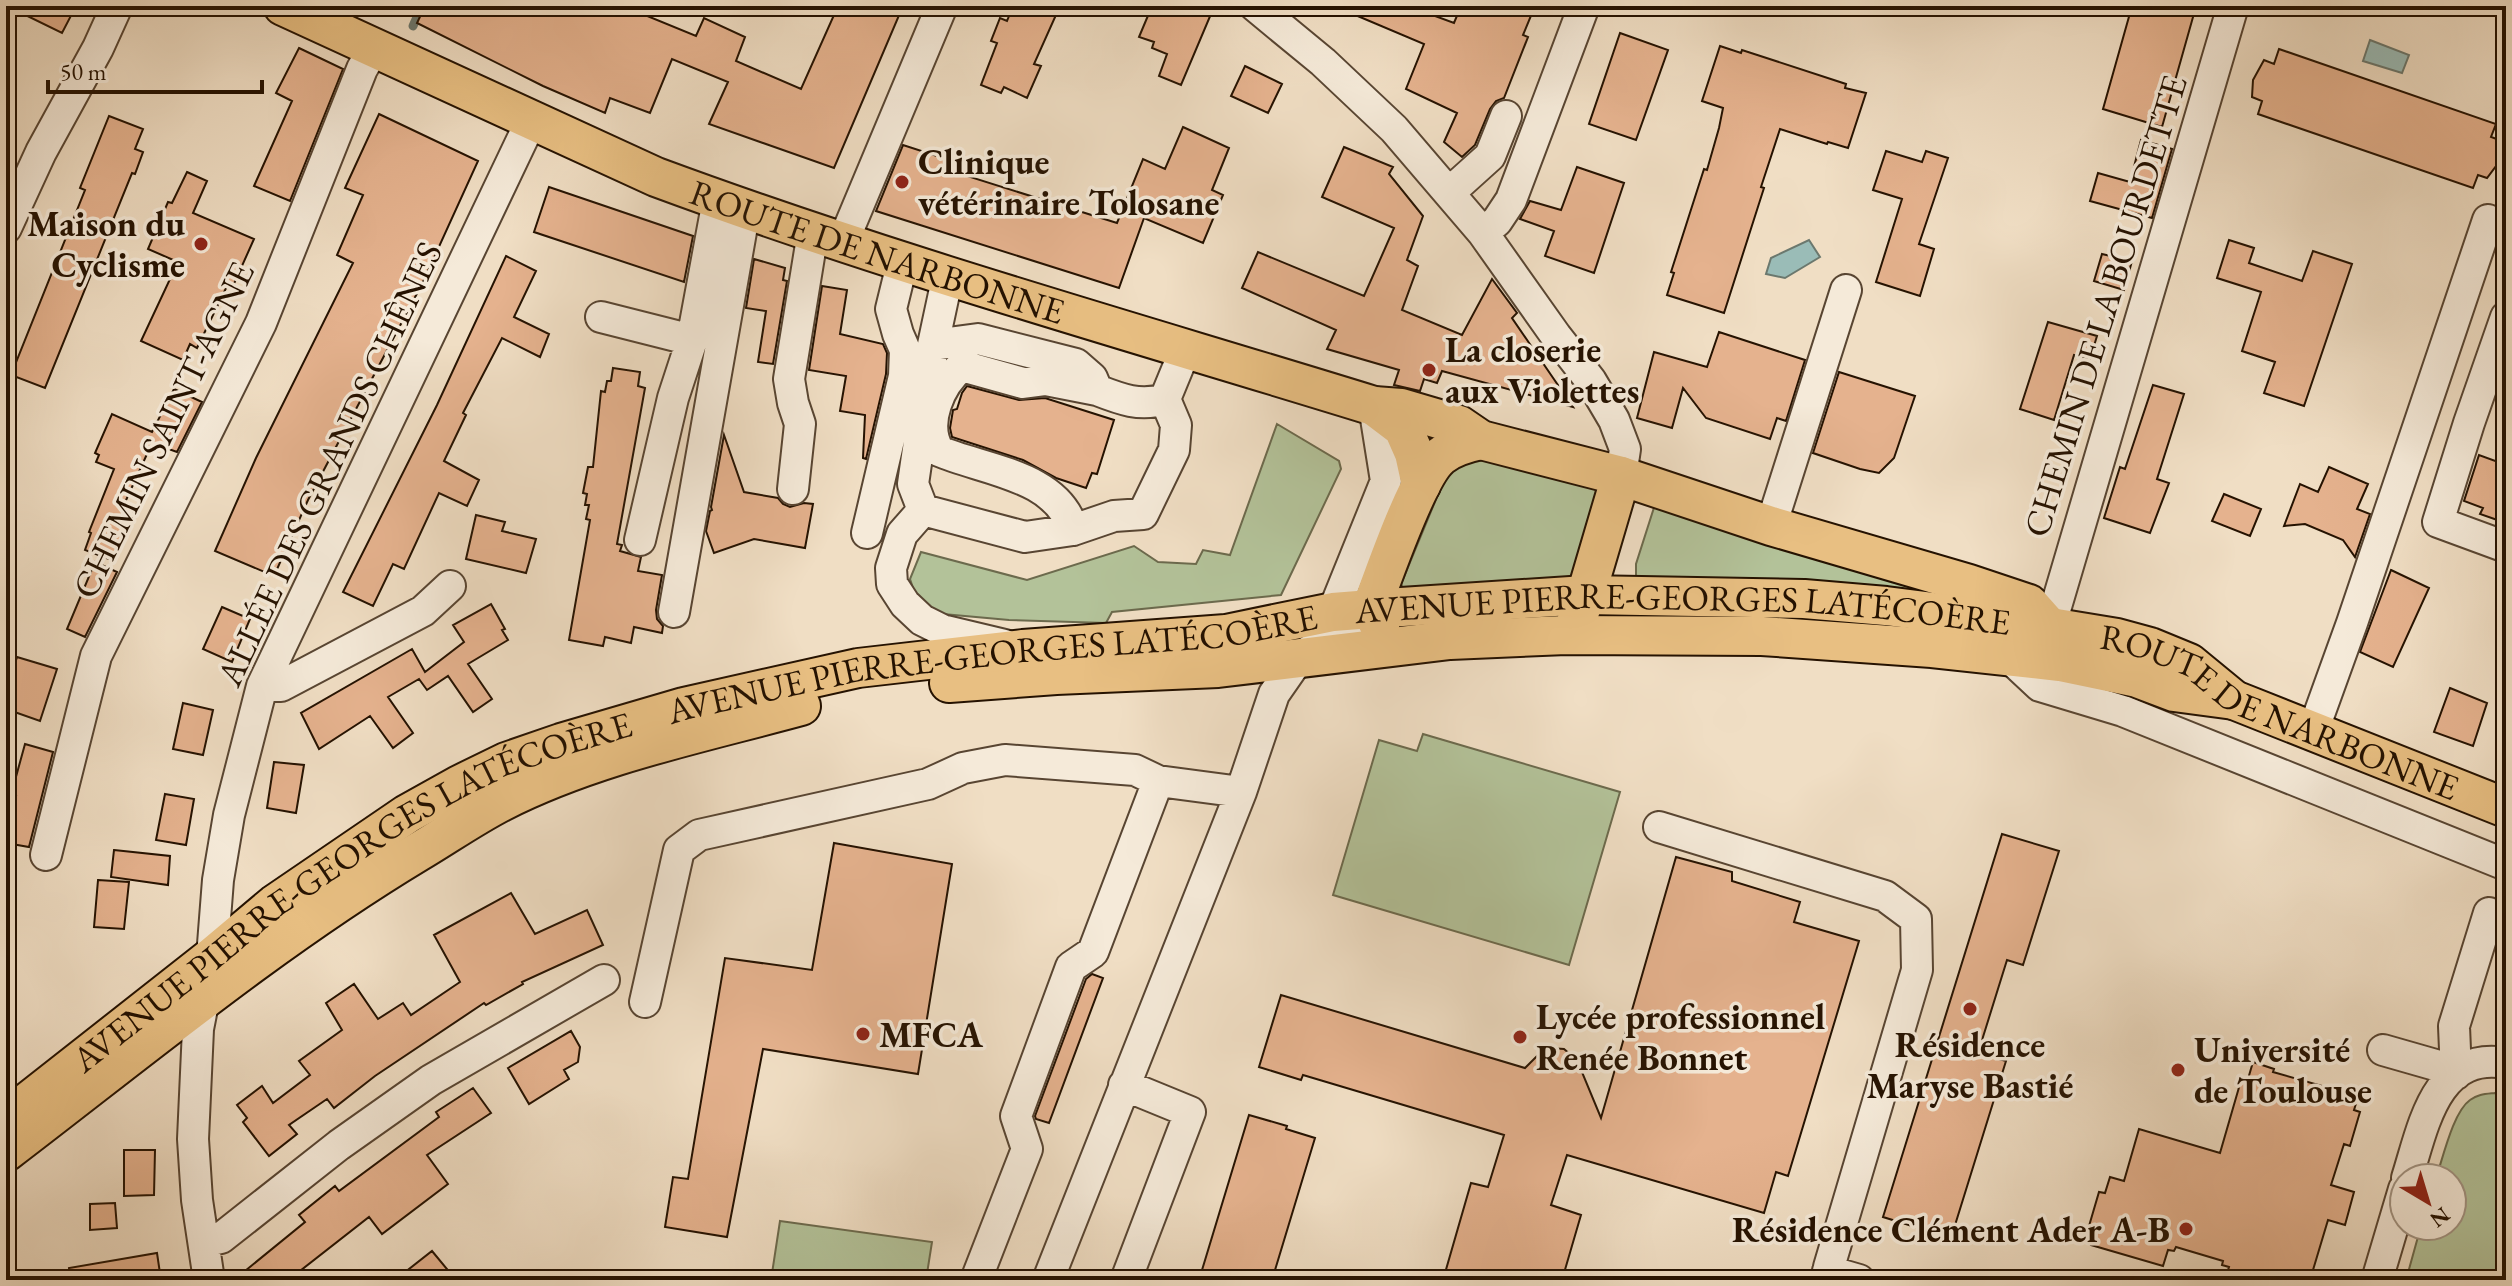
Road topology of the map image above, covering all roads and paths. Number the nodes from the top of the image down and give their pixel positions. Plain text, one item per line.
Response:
1 (117, 6) edge
2 (283, 6) edge
3 (942, 6) edge
4 (1255, 6) edge
5 (1584, 6) edge
6 (2233, 6) edge
7 (386, 52) junction
8 (1506, 116) dead end
9 (532, 119) junction
10 (1449, 193) junction
11 (732, 204) junction
12 (2488, 220) dead end
13 (6, 228) edge
14 (1483, 233) junction
15 (828, 237) junction
16 (903, 260) junction
17 (948, 275) junction
18 (1846, 290) dead end
19 (601, 317) dead end
20 (2506, 317) edge
21 (692, 340) junction
22 (933, 345) junction
23 (1186, 348) junction
24 (1097, 390) junction
25 (1165, 399) junction
26 (1374, 406) junction
27 (1481, 440) junction
28 (1621, 476) junction
29 (1421, 485) junction
30 (793, 489) dead end
31 (923, 510) junction
32 (1771, 526) junction
33 (1073, 530) junction
34 (867, 533) dead end
35 (640, 540) dead end
36 (2506, 547) edge
37 (450, 586) dead end
38 (1586, 595) junction
39 (674, 612) dead end
40 (1349, 626) junction
41 (2050, 627) junction
42 (1566, 635) junction
43 (1023, 649) junction
44 (1299, 658) junction
45 (2010, 658) junction
46 (2080, 665) junction
47 (262, 686) junction
48 (2234, 700) junction
49 (2123, 711) junction
50 (2313, 731) junction
51 (1158, 781) junction
52 (1241, 792) junction
53 (2506, 808) edge
54 (1659, 827) dead end
55 (46, 855) dead end
56 (2506, 865) edge
57 (2489, 913) dead end
58 (212, 957) junction
59 (604, 980) dead end
60 (203, 1000) junction
61 (645, 1002) dead end
62 (2383, 1050) dead end
63 (2506, 1063) edge
64 (2456, 1074) junction
65 (1124, 1085) junction
66 (46, 1105) junction
67 (6, 1119) edge
68 (6, 1152) edge
69 (2412, 1162) edge
70 (204, 1242) junction
71 (2388, 1242) edge
72 (209, 1280) edge
73 (976, 1280) edge
74 (1048, 1280) edge
75 (1126, 1280) edge
76 (1859, 1280) edge
77 (2377, 1280) edge

1 - 13 street
2 - 7 main road, ROUTE DE NARBONNE
3 - 15 street
4 - 10 street
5 - 14 street
6 - 41 street, CHEMIN DE LA BOURDETTE
7 - 9 main road, ROUTE DE NARBONNE
7 - 55 street, CHEMIN SAINT-AGNE
8 - 10 street
9 - 11 main road, ROUTE DE NARBONNE
9 - 47 street, ALLÉE DES GRANDS CHÊNES
10 - 14 street
11 - 15 main road, ROUTE DE NARBONNE
11 - 21 street
11 - 39 street
12 - 50 street
14 - 28 street
15 - 16 main road, ROUTE DE NARBONNE
15 - 30 street
16 - 17 main road, ROUTE DE NARBONNE
16 - 34 street
17 - 22 street
17 - 23 main road, ROUTE DE NARBONNE
18 - 32 street
19 - 21 street
20 - 36 street
21 - 35 street
22 - 24 street
22 - 31 street
23 - 25 street
23 - 26 main road, ROUTE DE NARBONNE
24 - 25 street
24 - 33 street
25 - 33 street
26 - 27 main road, ROUTE DE NARBONNE
26 - 29 main road, ROUTE DE NARBONNE
26 - 40 street
27 - 28 main road, ROUTE DE NARBONNE
27 - 29 main road
28 - 32 main road, ROUTE DE NARBONNE
28 - 38 main road
29 - 40 main road
31 - 33 street
31 - 43 street
32 - 41 main road, ROUTE DE NARBONNE
37 - 47 street
38 - 40 main road, AVENUE PIERRE-GEORGES LATÉCOÈRE
38 - 41 main road, AVENUE PIERRE-GEORGES LATÉCOÈRE
38 - 42 main road
40 - 42 main road, AVENUE PIERRE-GEORGES LATÉCOÈRE
40 - 43 main road, AVENUE PIERRE-GEORGES LATÉCOÈRE
40 - 44 main road, AVENUE PIERRE-GEORGES LATÉCOÈRE
41 - 45 street, AVENUE PIERRE-GEORGES LATÉCOÈRE
41 - 46 street, ROUTE DE NARBONNE
41 - 48 main road, ROUTE DE NARBONNE
42 - 45 main road, AVENUE PIERRE-GEORGES LATÉCOÈRE
43 - 58 main road, AVENUE PIERRE-GEORGES LATÉCOÈRE
44 - 52 street
44 - 60 main road, AVENUE PIERRE-GEORGES LATÉCOÈRE
45 - 46 main road, AVENUE PIERRE-GEORGES LATÉCOÈRE
45 - 49 street, ROUTE DE NARBONNE
46 - 48 main road, AVENUE PIERRE-GEORGES LATÉCOÈRE
46 - 49 street, ROUTE DE NARBONNE
47 - 58 street, ALLÉE DES GRANDS CHÊNES
48 - 50 main road, ROUTE DE NARBONNE
49 - 56 street, ROUTE DE NARBONNE
50 - 53 main road, ROUTE DE NARBONNE
51 - 52 street
51 - 61 street
51 - 73 street
52 - 65 street
54 - 76 street
57 - 64 street
58 - 60 street, ALLÉE DES GRANDS CHÊNES
58 - 66 main road, AVENUE PIERRE-GEORGES LATÉCOÈRE
59 - 70 street
60 - 66 main road, AVENUE PIERRE-GEORGES LATÉCOÈRE
60 - 70 street, ALLÉE DES GRANDS CHÊNES
62 - 64 street
63 - 64 street
64 - 69 street
65 - 74 street
65 - 75 street
66 - 67 main road, AVENUE PIERRE-GEORGES LATÉCOÈRE
66 - 68 main road, AVENUE PIERRE-GEORGES LATÉCOÈRE
70 - 72 street, ALLÉE DES GRANDS CHÊNES
71 - 77 street

